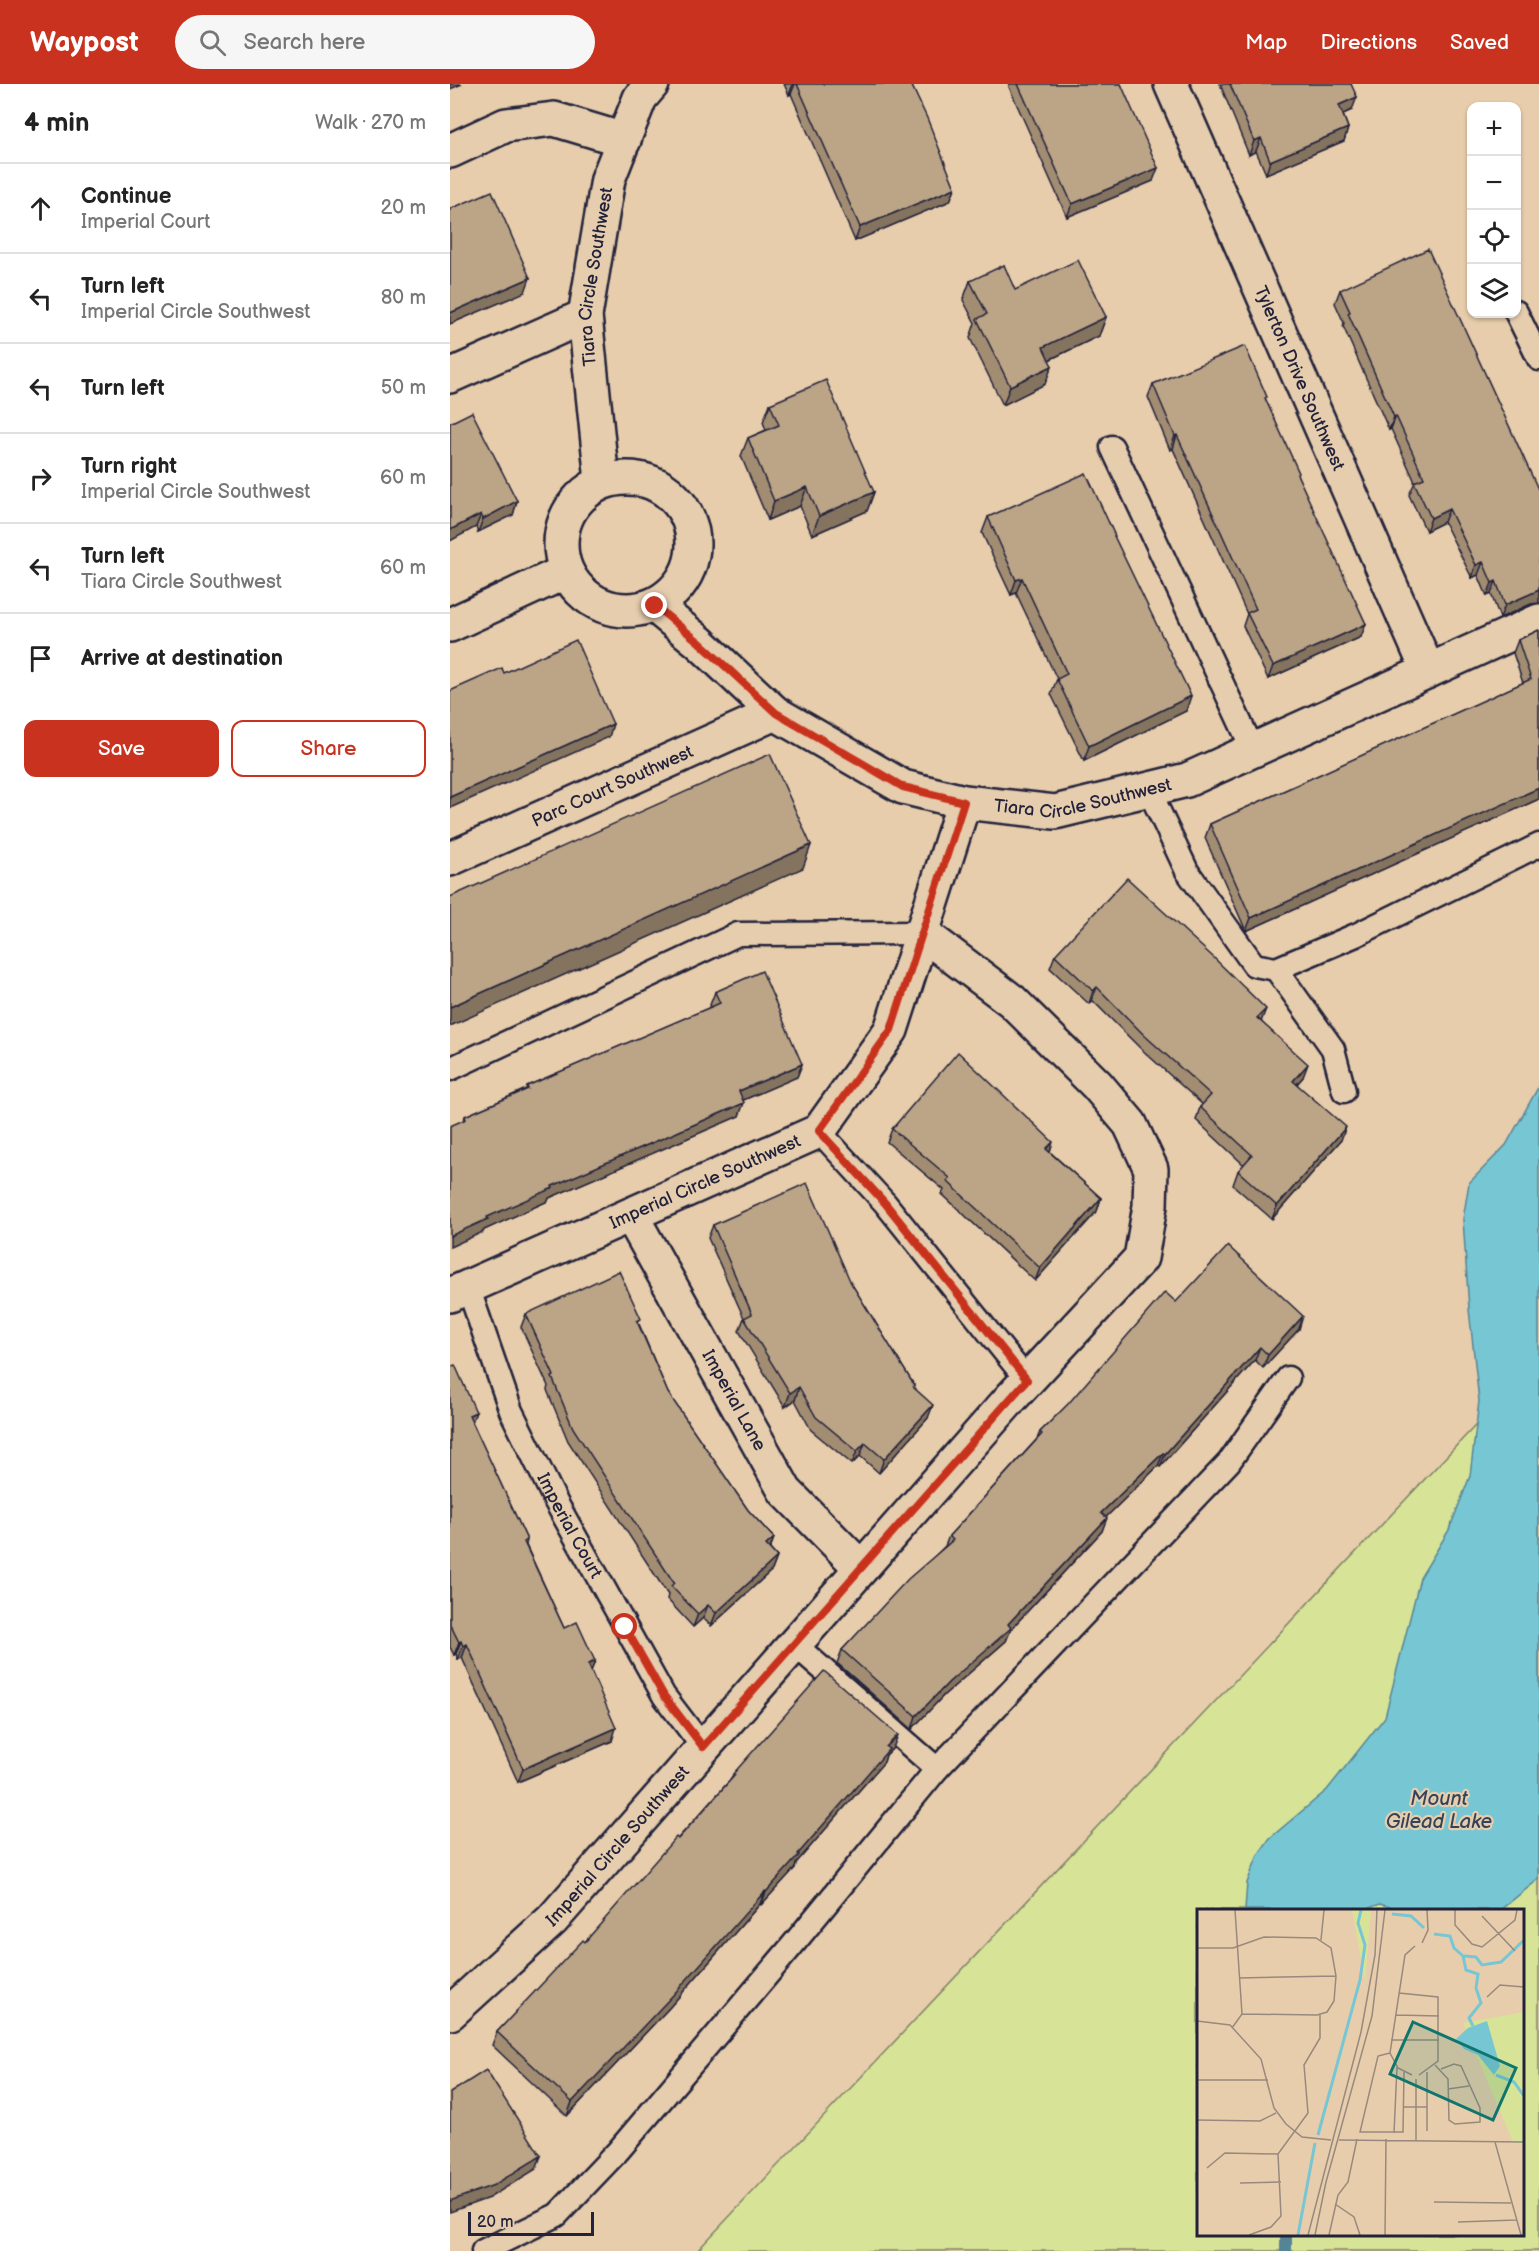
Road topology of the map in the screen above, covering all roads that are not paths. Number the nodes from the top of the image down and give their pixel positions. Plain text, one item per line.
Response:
1 (652, 84) edge
2 (1171, 84) edge
3 (624, 140) junction
4 (450, 151) edge
5 (585, 316) junction
6 (1519, 318) edge
7 (1539, 359) edge
8 (450, 376) edge
9 (1112, 447) dead end
10 (602, 481) junction
11 (565, 572) junction
12 (655, 606) junction
13 (1539, 621) edge
14 (450, 625) edge
15 (1428, 671) junction
16 (776, 713) junction
17 (1253, 750) junction
18 (1149, 790) junction
19 (964, 802) junction
20 (1539, 845) edge
21 (450, 859) edge
22 (922, 933) junction
23 (1276, 969) junction
24 (450, 1069) edge
25 (1344, 1091) dead end
26 (819, 1131) junction
27 (632, 1215) junction
28 (459, 1291) edge
29 (1288, 1378) dead end
30 (1027, 1380) junction
31 (861, 1568) junction
32 (794, 1644) junction
33 (703, 1747) junction
34 (937, 1769) junction
35 (450, 2013) edge
36 (483, 2251) edge

1 - 3 street, Tiara Circle Southwest
2 - 15 street, Tylerton Drive Southwest
3 - 4 street
3 - 5 street, Tiara Circle Southwest
5 - 8 street
5 - 10 street, Tiara Circle Southwest
6 - 7 lane
9 - 17 lane
10 - 11 street
10 - 12 street
11 - 12 street
11 - 14 street
12 - 16 street, Tiara Circle Southwest
13 - 15 street, Tiara Circle Southwest
15 - 17 street, Tiara Circle Southwest
16 - 19 street, Tiara Circle Southwest
16 - 21 street, Parc Court Southwest
17 - 18 street, Tiara Circle Southwest
18 - 19 street, Tiara Circle Southwest
18 - 23 lane
19 - 22 street, Imperial Circle Southwest
20 - 23 lane
22 - 24 lane
22 - 26 street, Imperial Circle Southwest
22 - 30 street, Imperial Circle Southwest
23 - 25 lane
26 - 27 street, Imperial Circle Southwest
26 - 30 lane
27 - 28 street, Imperial Circle Southwest
27 - 31 street, Imperial Lane
28 - 33 lane, Imperial Court
29 - 34 lane
30 - 31 street, Imperial Circle Southwest
31 - 32 street, Imperial Circle Southwest
32 - 33 street, Imperial Circle Southwest
32 - 34 lane
33 - 35 street, Imperial Circle Southwest
34 - 36 lane

